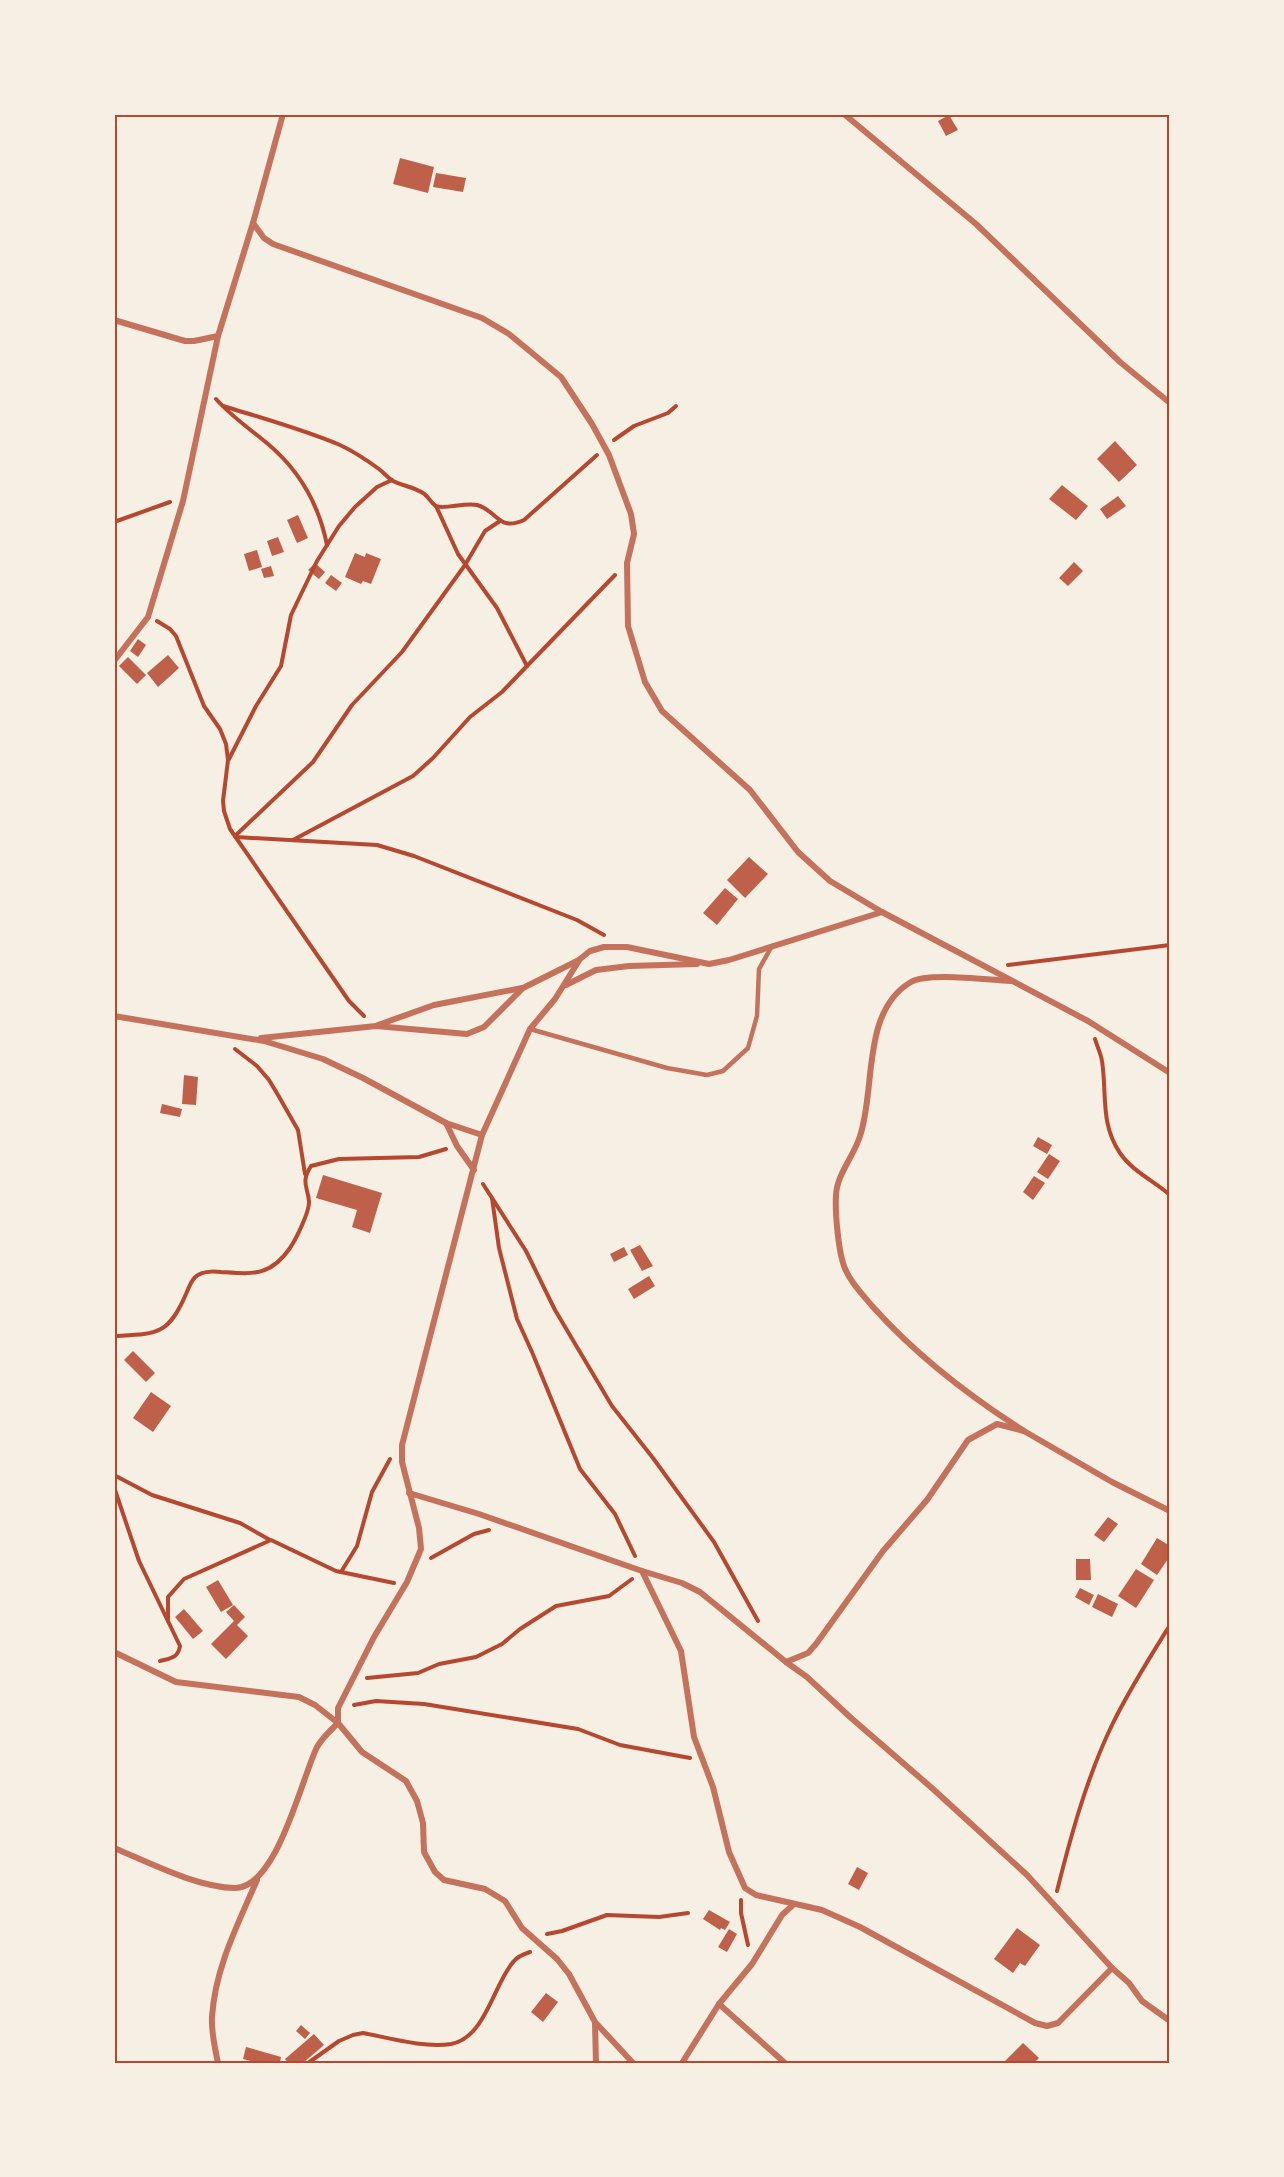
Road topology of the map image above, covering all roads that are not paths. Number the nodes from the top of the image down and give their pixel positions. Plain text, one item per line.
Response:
1 (284, 114) edge
2 (844, 114) edge
3 (253, 223) junction
4 (114, 320) edge
5 (218, 336) junction
6 (1170, 403) edge
7 (114, 661) edge
8 (882, 912) junction
9 (772, 946) junction
10 (580, 959) junction
11 (709, 964) junction
12 (1012, 981) junction
13 (565, 985) junction
14 (523, 988) junction
15 (114, 1016) edge
16 (376, 1026) junction
17 (530, 1029) junction
18 (254, 1039) junction
19 (1170, 1073) edge
20 (446, 1123) junction
21 (482, 1135) junction
22 (474, 1170) junction
23 (1024, 1431) junction
24 (409, 1493) junction
25 (1170, 1511) edge
26 (642, 1571) junction
27 (114, 1652) edge
28 (786, 1662) junction
29 (338, 1723) junction
30 (114, 1848) edge
31 (257, 1879) junction
32 (794, 1904) junction
33 (1112, 1968) junction
34 (719, 2004) junction
35 (1170, 2021) edge
36 (595, 2022) junction
37 (218, 2063) edge
38 (596, 2063) edge
39 (633, 2063) edge
40 (682, 2063) edge
41 (785, 2063) edge

1 - 3 street
2 - 6 street
3 - 5 street
3 - 8 street
4 - 5 street
5 - 7 street
8 - 9 street
8 - 12 street
9 - 11 street
9 - 17 lane
10 - 11 street
10 - 13 street
10 - 14 street
11 - 13 street
12 - 19 street
12 - 23 street
13 - 17 street
14 - 16 street
14 - 16 street
15 - 18 street
16 - 18 street
17 - 21 street
18 - 20 street
20 - 21 street
20 - 22 street
21 - 22 street
22 - 24 street
23 - 25 street
23 - 28 street
24 - 26 street
24 - 29 street
26 - 28 street
26 - 32 street
27 - 29 street
28 - 33 street
29 - 31 street
29 - 36 street
30 - 31 street
31 - 37 street
32 - 33 street
32 - 34 street
33 - 35 street
34 - 40 street
34 - 41 street
36 - 38 street
36 - 39 street

